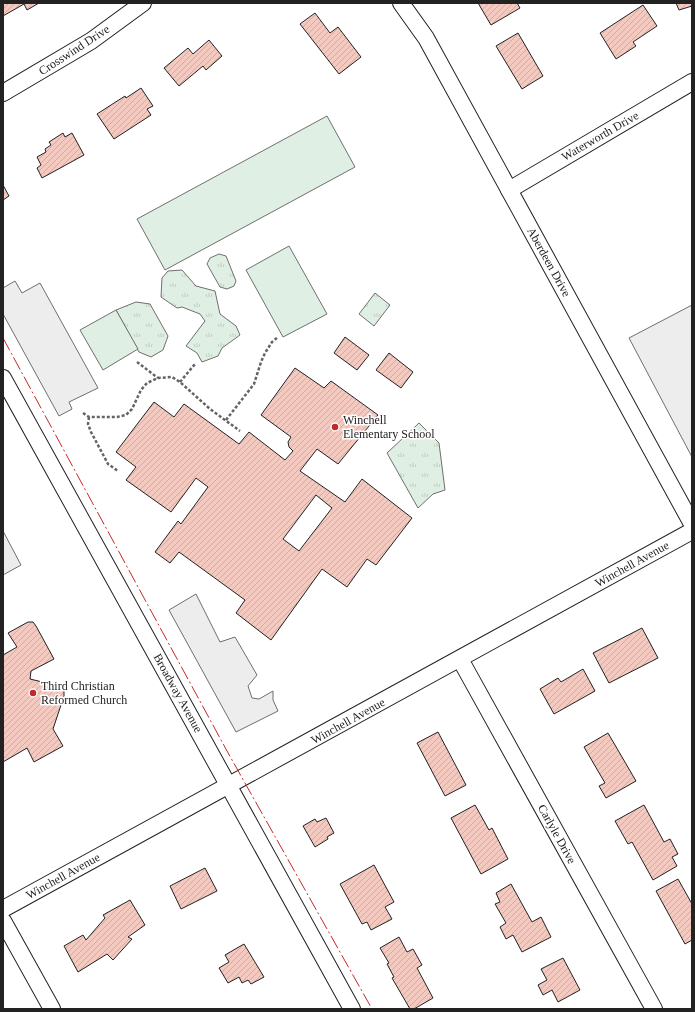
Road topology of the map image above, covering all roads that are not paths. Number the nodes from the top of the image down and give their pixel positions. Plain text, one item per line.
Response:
1 (143, 3) edge
2 (401, 3) edge
3 (692, 82) edge
4 (3, 93) edge
5 (509, 190) junction
6 (3, 378) edge
7 (692, 524) edge
8 (692, 531) edge
9 (460, 659) junction
10 (229, 786) junction
11 (3, 909) edge
12 (3, 921) edge
13 (52, 1009) edge
14 (352, 1009) edge
15 (654, 1009) edge

1 - 4 street, Crosswind Drive
2 - 5 street, Aberdeen Drive
3 - 5 street, Waterworth Drive
5 - 7 street, Aberdeen Drive
6 - 10 street, Broadway Avenue
8 - 9 street, Winchell Avenue
9 - 10 street, Winchell Avenue
9 - 15 street, Carlyle Drive
10 - 11 street, Winchell Avenue
10 - 14 street, Broadway Avenue
12 - 13 street

